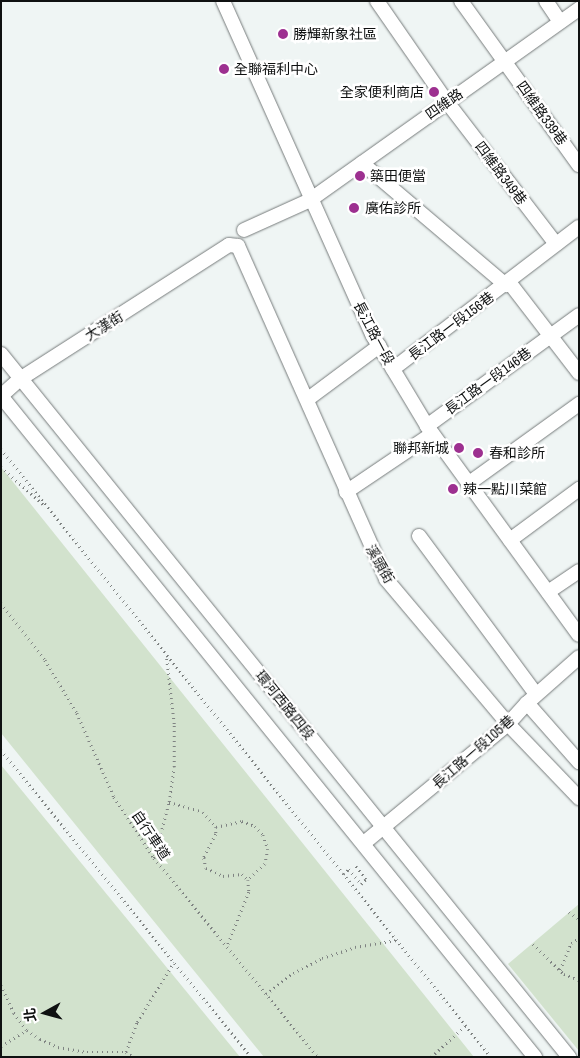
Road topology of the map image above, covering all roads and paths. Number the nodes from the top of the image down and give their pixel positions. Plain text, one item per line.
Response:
1 (223, 1) edge
2 (377, 1) edge
3 (462, 1) edge
4 (546, 1) edge
5 (579, 9) edge
6 (560, 22) junction
7 (504, 62) junction
8 (447, 102) junction
9 (362, 163) junction
10 (579, 165) edge
11 (310, 200) junction
12 (579, 227) edge
13 (244, 230) dead end
14 (556, 244) junction
15 (255, 283) joint
16 (507, 283) junction
17 (579, 315) edge
18 (550, 336) junction
19 (379, 346) junction
20 (1, 354) edge
21 (393, 369) junction
22 (579, 373) edge
23 (20, 379) junction
24 (1, 396) edge
25 (308, 399) junction
26 (579, 404) edge
27 (429, 430) junction
28 (1, 449) edge
29 (1, 467) edge
30 (468, 484) junction
31 (579, 489) edge
32 (346, 492) junction
33 (47, 508) junction
34 (419, 536) dead end
35 (510, 540) junction
36 (579, 571) edge
37 (548, 592) junction
38 (1, 603) edge
39 (579, 635) edge
40 (166, 654) junction
41 (579, 657) edge
42 (532, 698) junction
43 (508, 724) junction
44 (1, 750) edge
45 (579, 762) edge
46 (579, 798) edge
47 (169, 802) junction
48 (216, 827) junction
49 (384, 827) junction
50 (364, 843) junction
51 (154, 858) junction
52 (355, 866) dead end
53 (343, 875) junction
54 (248, 880) junction
55 (569, 912) dead end
56 (579, 919) edge
57 (579, 938) edge
58 (396, 940) junction
59 (533, 944) dead end
60 (227, 947) junction
61 (174, 962) junction
62 (560, 970) junction
63 (579, 980) edge
64 (1, 985) edge
65 (266, 994) junction
66 (465, 1026) junction
67 (26, 1030) junction
68 (1, 1046) edge
69 (126, 1052) junction
70 (134, 1057) edge
71 (251, 1057) edge
72 (318, 1057) edge
73 (431, 1057) edge
74 (492, 1057) edge
75 (534, 1057) edge
76 (569, 1057) edge

1 - 11 street, 長江路一段
2 - 8 street, 四維路349巷
3 - 7 street, 四維路339巷
4 - 6 street
5 - 6 street, 四維路
6 - 7 street, 四維路
7 - 8 street, 四維路
7 - 10 street, 四維路339巷
8 - 9 street, 四維路
8 - 14 street, 四維路349巷
9 - 11 street, 四維路
9 - 16 street
11 - 13 street, 四維路
11 - 19 street, 長江路一段
12 - 14 street, 長江路一段156巷
14 - 16 street, 長江路一段156巷
15 - 23 street, 大漢街
15 - 25 street, 溪頭街
16 - 18 street
16 - 21 street, 長江路一段156巷
17 - 18 street, 長江路一段146巷
18 - 22 street
18 - 27 street, 長江路一段146巷
19 - 21 street, 長江路一段
19 - 25 street
20 - 23 street, 環河西路四段
21 - 27 street, 長江路一段
23 - 24 street, 大漢街
23 - 49 street, 環河西路四段
24 - 50 street, 環河西路四段
25 - 32 street, 溪頭街
26 - 30 street
27 - 30 street, 長江路一段
27 - 32 street, 長江路一段146巷
28 - 33 path
29 - 33 path
30 - 35 street, 長江路一段
31 - 35 street
32 - 43 street, 溪頭街
33 - 40 path
34 - 42 street
35 - 37 street, 長江路一段
36 - 37 street
37 - 39 street, 長江路一段
38 - 51 path, 自行車道
40 - 47 path
40 - 53 path
41 - 42 street, 長江路一段105巷
42 - 43 street, 長江路一段105巷
42 - 45 street
43 - 46 street, 溪頭街
43 - 49 street, 長江路一段105巷
44 - 61 path
47 - 48 path
47 - 51 path
48 - 54 path
48 - 54 path
49 - 50 street, 長江路一段105巷
49 - 76 street, 環河西路四段
50 - 75 street, 環河西路四段
51 - 60 path, 自行車道
52 - 53 path
53 - 58 path
54 - 60 path
55 - 56 path
57 - 62 path
58 - 65 path
58 - 66 path
59 - 62 path
60 - 65 path, 自行車道
61 - 69 path
61 - 71 path
62 - 63 path
64 - 67 path
65 - 72 path, 自行車道
66 - 73 path
66 - 74 path
67 - 68 path
67 - 69 path
69 - 70 path

